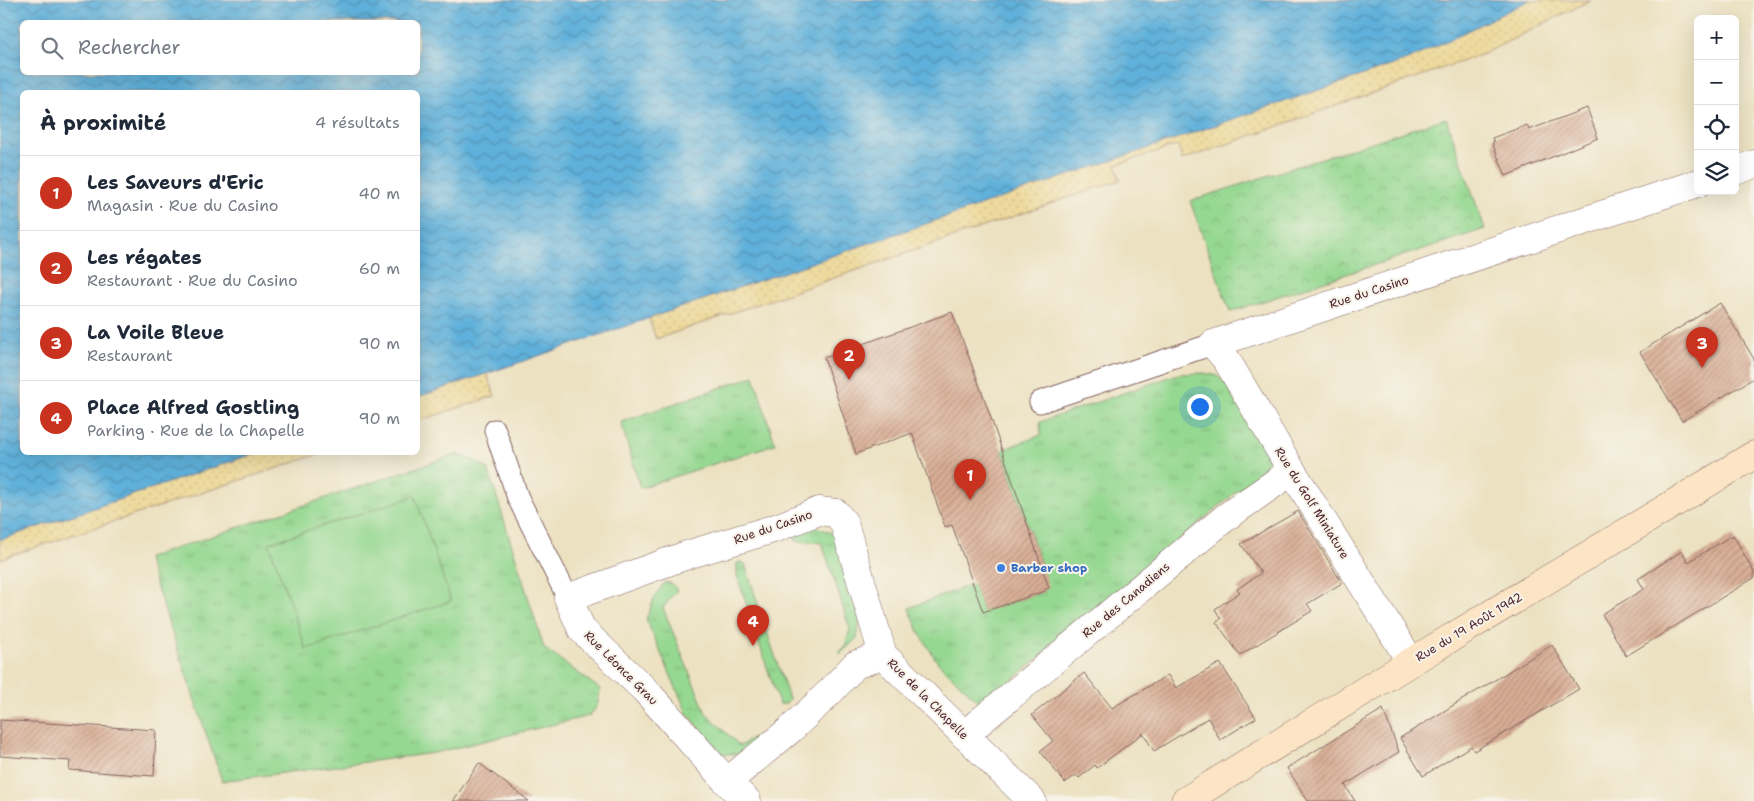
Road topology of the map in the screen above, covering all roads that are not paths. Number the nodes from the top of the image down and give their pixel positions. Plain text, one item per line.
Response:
1 (1754, 164) edge
2 (1739, 170) edge
3 (1694, 184) edge
4 (1214, 344) junction
5 (1040, 402) dead end
6 (495, 430) dead end
7 (1754, 455) edge
8 (1292, 471) junction
9 (568, 598) junction
10 (883, 655) junction
11 (1411, 662) junction
12 (964, 735) junction
13 (736, 794) edge
14 (1032, 801) edge
15 (1185, 801) edge

1 - 2 street
3 - 4 street, Rue du Casino
4 - 5 lane, Rue du Casino
4 - 8 street, Rue du Golf Miniature
6 - 9 lane, Rue Léonce Grau
7 - 11 main road, Rue du 19 Août 1942
8 - 11 street, Rue du Golf Miniature
8 - 12 street, Rue des Canadiens
9 - 10 street, Rue du Casino
9 - 13 street, Rue Léonce Grau
10 - 12 street, Rue de la Chapelle
10 - 13 street, Rue de la Chapelle
11 - 15 main road, Rue du 19 Août 1942
12 - 14 street, Rue de la Chapelle

